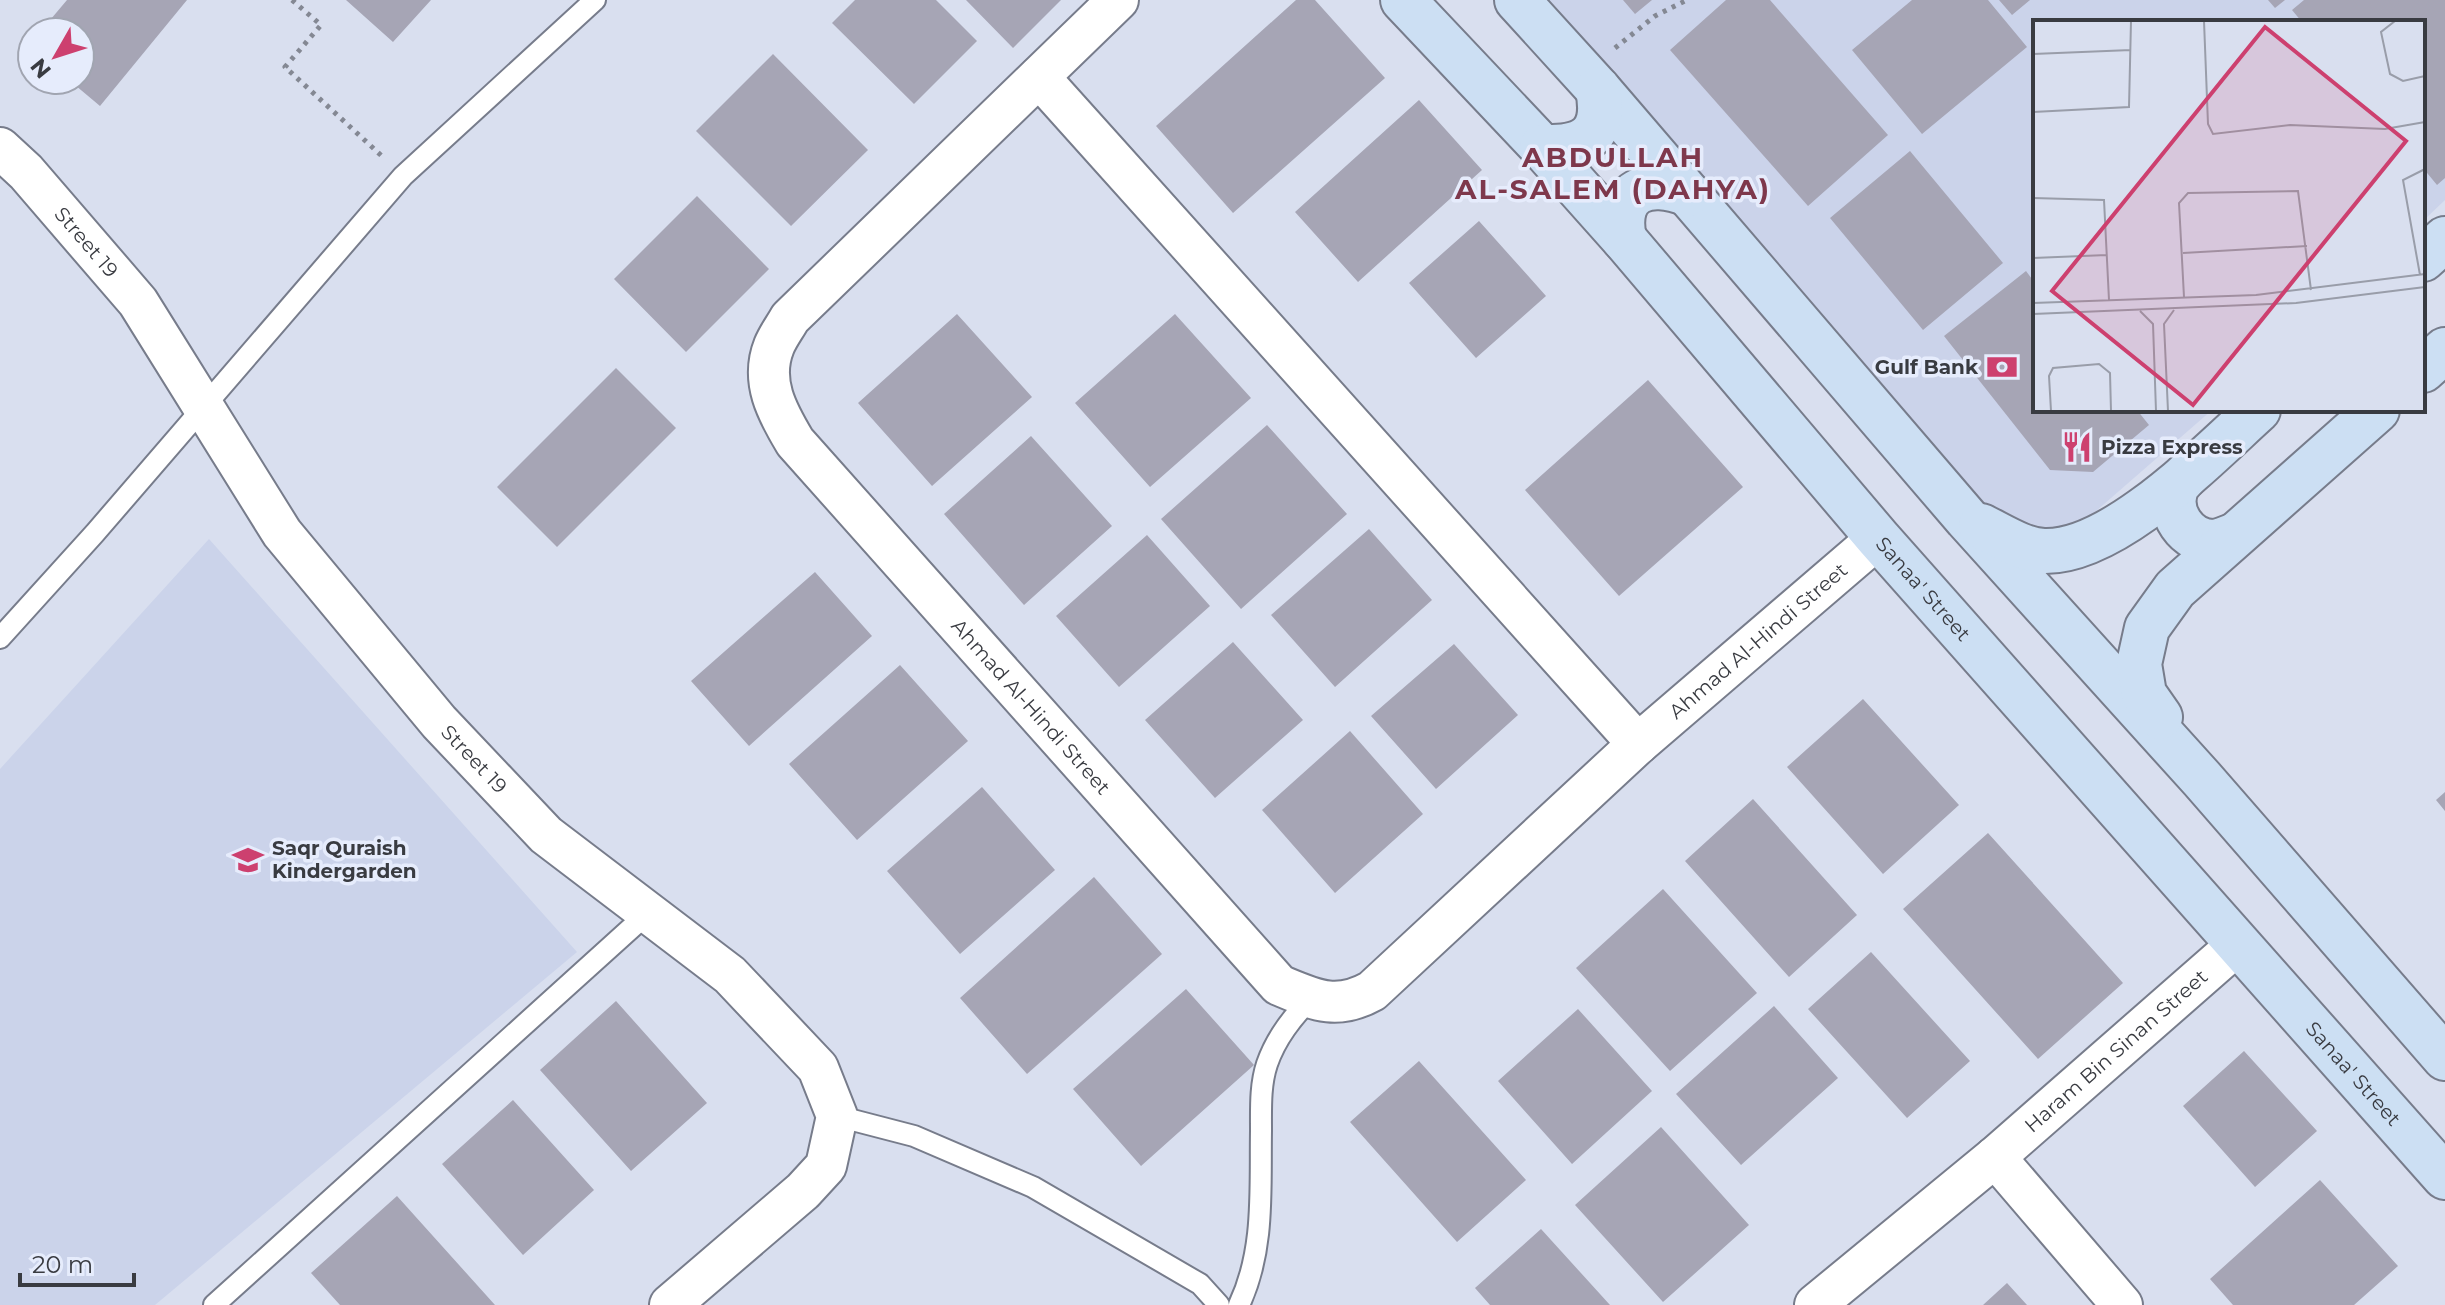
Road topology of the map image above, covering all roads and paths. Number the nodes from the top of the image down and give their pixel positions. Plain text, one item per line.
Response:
1 (292, 0) edge
2 (595, 0) edge
3 (1118, 0) edge
4 (1403, 0) edge
5 (1517, 0) edge
6 (1687, 0) edge
7 (1039, 77) junction
8 (1591, 82) junction
9 (1542, 147) junction
10 (0, 148) edge
11 (403, 176) junction
12 (1688, 194) junction
13 (1624, 239) junction
14 (2445, 239) edge
15 (2425, 257) edge
16 (2445, 350) edge
17 (2425, 368) edge
18 (203, 408) junction
19 (2256, 412) edge
20 (2375, 412) edge
21 (2190, 471) junction
22 (1967, 519) junction
23 (2233, 536) junction
24 (1878, 538) junction
25 (0, 638) edge
26 (1638, 744) junction
27 (2202, 779) junction
28 (649, 912) junction
29 (2237, 945) junction
30 (1311, 998) junction
31 (2445, 1058) edge
32 (837, 1116) junction
33 (1995, 1157) junction
34 (2445, 1177) edge
35 (214, 1305) edge
36 (670, 1305) edge
37 (1219, 1305) edge
38 (1239, 1305) edge
39 (1815, 1305) edge
40 (2122, 1305) edge

1 - 11 path
2 - 11 lane
3 - 7 street, Ahmad Al-Hindi Street
4 - 9 main road, Sanaa' Street
5 - 8 main road
6 - 8 path
7 - 26 street
7 - 30 street, Ahmad Al-Hindi Street
8 - 9 main road
8 - 12 main road
9 - 13 main road, Sanaa' Street
10 - 18 street, Street 19
11 - 18 lane
12 - 13 main road
12 - 22 main road
13 - 24 main road, Sanaa' Street
14 - 15 main road
16 - 17 main road
18 - 25 lane
18 - 28 street, Street 19
19 - 21 main road
20 - 23 main road
21 - 22 main road
21 - 23 main road
22 - 27 main road
23 - 27 main road
24 - 26 street, Ahmad Al-Hindi Street
24 - 29 main road, Sanaa' Street
26 - 30 street, Ahmad Al-Hindi Street
27 - 31 main road
28 - 32 street, Street 19
28 - 35 lane
29 - 33 street, Haram Bin Sinan Street
29 - 34 main road, Sanaa' Street
30 - 38 lane
32 - 36 street
32 - 37 lane
33 - 39 street, Haram Bin Sinan Street
33 - 40 street

